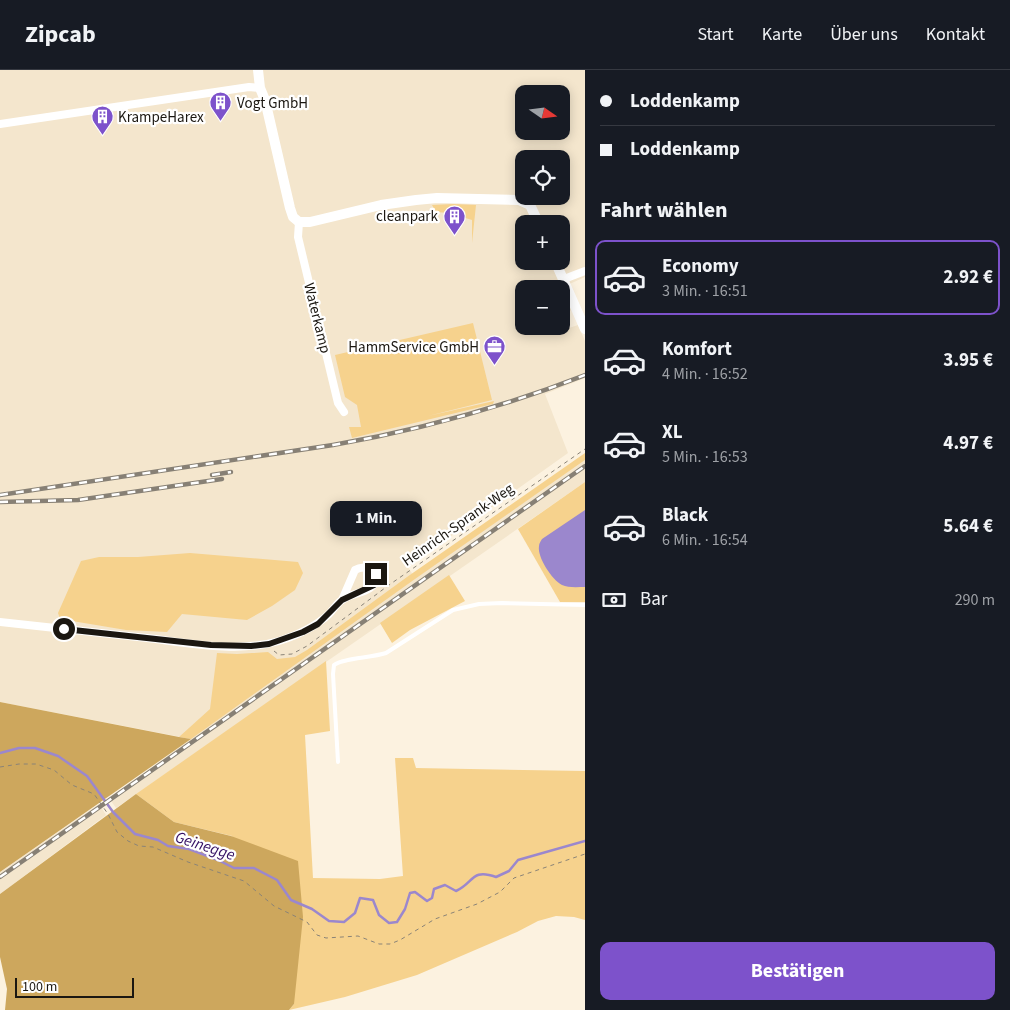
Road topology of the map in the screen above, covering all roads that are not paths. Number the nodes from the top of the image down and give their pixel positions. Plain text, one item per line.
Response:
1 (258, 70) edge
2 (260, 88) junction
3 (0, 124) edge
4 (535, 215) edge
5 (299, 222) junction
6 (560, 270) edge
7 (585, 271) edge
8 (564, 280) joint
9 (570, 294) edge
10 (585, 329) edge
11 (344, 412) dead end
12 (342, 600) junction
13 (585, 605) edge
14 (0, 622) edge
15 (338, 762) dead end

1 - 2 street, Waterkamp
2 - 3 street
2 - 5 street, Waterkamp
4 - 5 street
5 - 11 street, Waterkamp
6 - 8 street
7 - 8 street
9 - 10 street
12 - 12 street
12 - 14 street
13 - 15 lane

